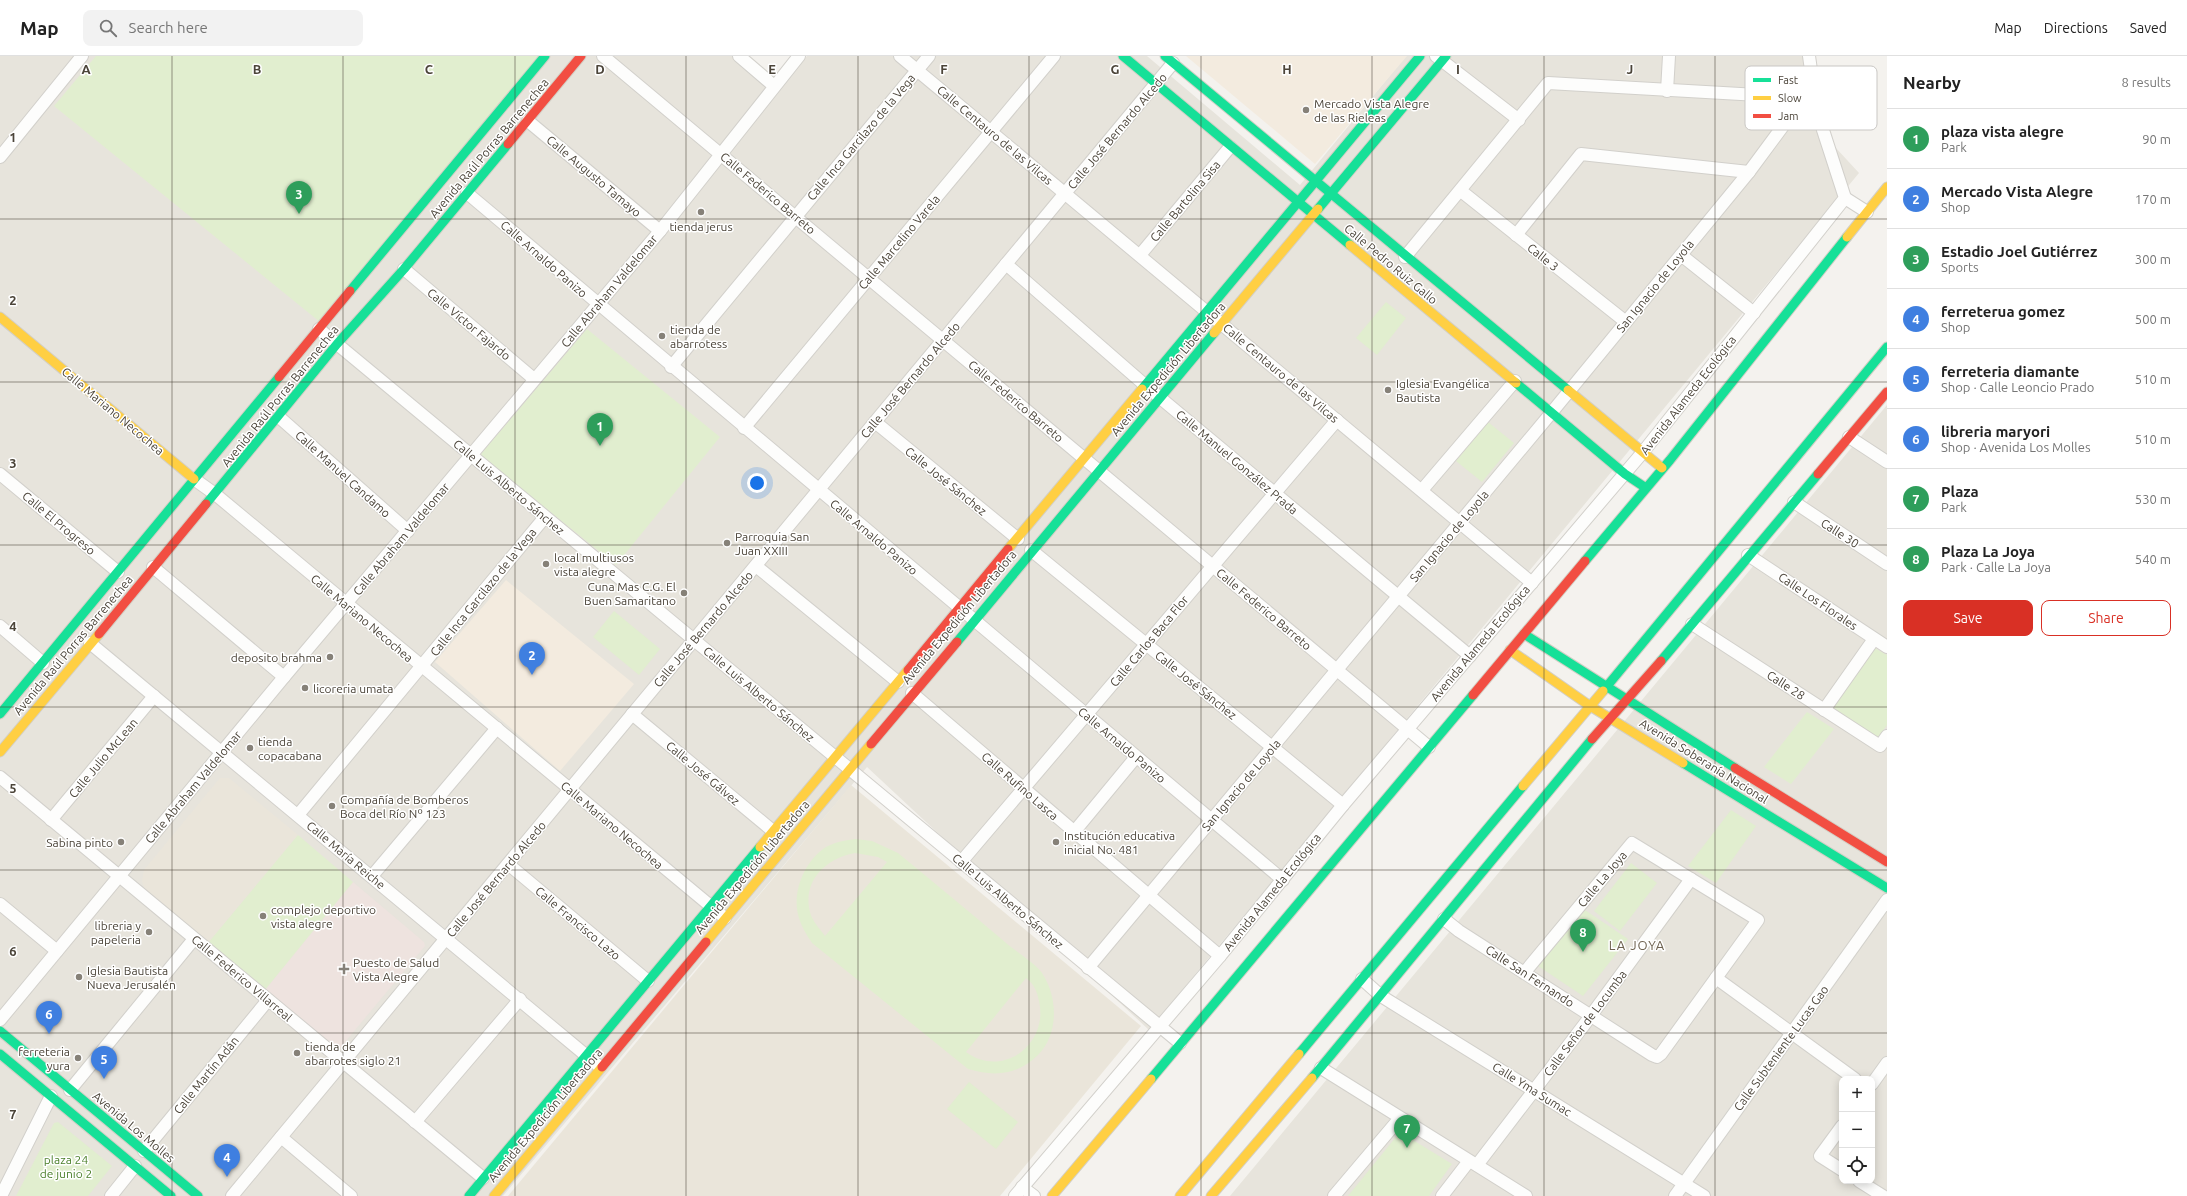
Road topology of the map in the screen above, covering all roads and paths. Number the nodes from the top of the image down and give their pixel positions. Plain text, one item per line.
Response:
1 (82, 56) edge
2 (545, 56) edge
3 (581, 56) edge
4 (603, 56) edge
5 (739, 56) edge
6 (799, 56) edge
7 (900, 56) edge
8 (929, 56) edge
9 (1054, 56) edge
10 (1123, 56) edge
11 (1420, 56) edge
12 (1669, 56) edge
13 (1441, 58) edge
14 (1169, 59) edge
15 (917, 70) junction
16 (1156, 84) junction
17 (774, 86) junction
18 (1667, 90) junction
19 (1745, 95) edge
20 (1519, 120) junction
21 (528, 121) junction
22 (1784, 130) edge
23 (1823, 130) edge
24 (991, 131) junction
25 (1230, 147) junction
26 (722, 155) junction
27 (0, 157) edge
28 (1749, 172) junction
29 (1316, 182) junction
30 (1887, 187) edge
31 (1461, 191) junction
32 (467, 193) junction
33 (1065, 193) junction
34 (1331, 195) junction
35 (1845, 198) junction
36 (1299, 203) junction
37 (1867, 212) junction
38 (1313, 215) junction
39 (796, 216) junction
40 (660, 231) junction
41 (1516, 235) junction
42 (1681, 255) junction
43 (1140, 256) junction
44 (1405, 257) junction
45 (1006, 264) junction
46 (404, 269) junction
47 (869, 278) junction
48 (598, 305) junction
49 (1208, 312) junction
50 (1754, 312) junction
51 (0, 317) edge
52 (1626, 322) junction
53 (1222, 324) junction
54 (319, 329) junction
55 (943, 340) junction
56 (337, 344) junction
57 (1887, 347) edge
58 (671, 367) junction
59 (534, 379) junction
60 (1515, 381) junction
61 (1146, 386) junction
62 (1568, 392) junction
63 (1887, 392) edge
64 (1160, 398) junction
65 (1552, 412) junction
66 (279, 417) junction
67 (1337, 420) junction
68 (875, 422) junction
69 (744, 428) junction
70 (1849, 437) junction
71 (1643, 452) junction
72 (470, 455) junction
73 (1085, 459) junction
74 (1887, 462) edge
75 (1662, 468) junction
76 (1098, 470) junction
77 (0, 474) edge
78 (1625, 474) junction
79 (194, 479) junction
80 (1646, 488) junction
81 (818, 490) junction
82 (1422, 490) junction
83 (1275, 493) junction
84 (215, 494) junction
85 (1794, 502) junction
86 (545, 517) junction
87 (1460, 522) junction
88 (408, 531) junction
89 (1018, 539) junction
90 (1031, 550) junction
91 (1748, 555) junction
92 (1887, 564) edge
93 (756, 566) junction
94 (1213, 566) junction
95 (153, 567) junction
96 (118, 572) junction
97 (1532, 583) junction
98 (1399, 597) junction
99 (346, 604) junction
100 (959, 609) junction
101 (973, 620) junction
102 (1692, 624) junction
103 (0, 626) edge
104 (1524, 634) junction
105 (1874, 638) junction
106 (694, 640) junction
107 (90, 643) junction
108 (1146, 644) junction
109 (1887, 647) edge
110 (1510, 650) junction
111 (1470, 656) junction
112 (43, 663) junction
113 (422, 667) junction
114 (1337, 670) junction
115 (284, 677) junction
116 (898, 682) junction
117 (1606, 686) junction
118 (912, 693) junction
119 (154, 696) junction
120 (1627, 701) junction
121 (1590, 706) junction
122 (1824, 710) junction
123 (0, 714) edge
124 (632, 714) junction
125 (1086, 715) junction
126 (1610, 717) junction
127 (497, 728) junction
128 (1407, 729) junction
129 (1883, 741) edge
130 (1272, 747) junction
131 (1428, 747) junction
132 (0, 752) edge
133 (222, 752) junction
134 (835, 757) junction
135 (1136, 757) junction
136 (849, 769) junction
137 (0, 777) edge
138 (1023, 788) junction
139 (570, 790) junction
140 (1752, 791) junction
141 (1343, 805) junction
142 (298, 815) junction
143 (51, 820) junction
144 (1211, 820) junction
145 (773, 831) junction
146 (1074, 832) junction
147 (961, 862) junction
148 (1887, 862) edge
149 (508, 864) junction
150 (119, 876) junction
151 (372, 876) junction
152 (1691, 879) junction
153 (1283, 880) junction
154 (1887, 888) edge
155 (1148, 896) junction
156 (1887, 900) edge
157 (0, 904) edge
158 (710, 907) junction
159 (725, 918) junction
160 (1444, 919) junction
161 (446, 938) junction
162 (194, 939) junction
163 (57, 951) junction
164 (1220, 956) junction
165 (1088, 968) junction
166 (1524, 973) junction
167 (1716, 978) junction
168 (1362, 979) junction
169 (648, 981) junction
170 (1381, 996) junction
171 (520, 999) junction
172 (268, 1000) junction
173 (1590, 1015) junction
174 (0, 1020) edge
175 (1159, 1027) junction
176 (0, 1031) edge
177 (1791, 1034) junction
178 (1180, 1043) junction
179 (0, 1054) edge
180 (586, 1056) junction
181 (343, 1062) junction
182 (1887, 1063) edge
183 (600, 1067) junction
184 (1321, 1068) junction
185 (1851, 1076) edge
186 (1875, 1080) edge
187 (70, 1090) junction
188 (1534, 1091) junction
189 (51, 1096) junction
190 (1400, 1118) junction
191 (415, 1122) junction
192 (1839, 1130) edge
193 (281, 1138) junction
194 (144, 1151) junction
195 (1473, 1163) junction
196 (135, 1166) junction
197 (1839, 1168) edge
198 (484, 1178) junction
199 (1684, 1183) junction
200 (1864, 1184) edge
201 (1018, 1192) edge
202 (1, 1196) edge
203 (111, 1196) edge
204 (171, 1196) edge
205 (198, 1196) edge
206 (232, 1196) edge
207 (351, 1196) edge
208 (469, 1196) edge
209 (494, 1196) edge
210 (1034, 1196) edge
211 (1052, 1196) edge
212 (1180, 1196) edge
213 (1211, 1196) edge
214 (1334, 1196) edge
215 (1442, 1196) edge
216 (1526, 1196) edge
217 (1674, 1196) edge
218 (1704, 1196) edge
219 (1883, 1196) edge

1 - 27 street
2 - 54 street, Avenida Raúl Porras Barrenechea
3 - 21 street, Avenida Raúl Porras Barrenechea
4 - 26 street, Calle Federico Barreto
5 - 17 street
6 - 17 street, Calle Abraham Valdelomar
7 - 15 street, Calle Centauro de las Vilcas
8 - 15 street, Calle Inca Garcilazo de la Vega
9 - 24 street, Calle Marcelino Varela
10 - 16 street, Calle Pedro Ruiz Gallo
11 - 29 street, Avenida Expedición Libertadora
12 - 18 street
13 - 20 street
13 - 34 street, Avenida Expedición Libertadora
14 - 16 street, Calle José Bernardo Alcedo
14 - 29 street, Calle Pedro Ruiz Gallo
15 - 24 street, Calle Centauro de las Vilcas
15 - 39 street, Calle Inca Garcilazo de la Vega
16 - 25 street, Calle Pedro Ruiz Gallo
16 - 33 street, Calle José Bernardo Alcedo
17 - 26 street, Calle Abraham Valdelomar
18 - 19 street
18 - 20 street
20 - 31 street
21 - 32 street, Avenida Raúl Porras Barrenechea
21 - 40 street, Calle Augusto Tamayo
22 - 28 street, San Ignacio de Loyola
23 - 35 street
24 - 33 street, Calle Centauro de las Vilcas
24 - 47 street, Calle Marcelino Varela
25 - 36 street, Calle Pedro Ruiz Gallo
25 - 43 street, Calle Bartolina Sisa
26 - 39 street, Calle Federico Barreto
26 - 40 street, Calle Abraham Valdelomar
28 - 41 street
28 - 42 street, San Ignacio de Loyola
29 - 34 street, Calle Pedro Ruiz Gallo
29 - 36 street, Avenida Expedición Libertadora
30 - 37 street, Avenida Alameda Ecológica
31 - 41 street, Calle 3
31 - 44 street
32 - 46 street, Avenida Raúl Porras Barrenechea
32 - 48 street, Calle Arnaldo Panizo
33 - 43 street, Calle Centauro de las Vilcas
33 - 45 street, Calle José Bernardo Alcedo
34 - 38 street, Avenida Expedición Libertadora
34 - 44 street, Calle Pedro Ruiz Gallo
35 - 37 street
35 - 50 street, Avenida Alameda Ecológica
36 - 38 street, Calle Pedro Ruiz Gallo
36 - 49 street, Avenida Expedición Libertadora
37 - 75 street, Avenida Alameda Ecológica
38 - 53 street, Avenida Expedición Libertadora
38 - 60 street, Calle Pedro Ruiz Gallo
39 - 47 street, Calle Federico Barreto
39 - 58 street, Calle Inca Garcilazo de la Vega
40 - 48 street, Calle Abraham Valdelomar
41 - 52 street, Calle 3
42 - 50 street
42 - 52 street, San Ignacio de Loyola
43 - 49 street, Calle Centauro de las Vilcas
44 - 62 street, Calle Pedro Ruiz Gallo
45 - 55 street, Calle José Bernardo Alcedo
45 - 61 street, Calle Manuel González Prada
46 - 56 street, Avenida Raúl Porras Barrenechea
46 - 59 street, Calle Víctor Fajardo
47 - 55 street, Calle Federico Barreto
47 - 69 street, Calle Marcelino Varela
48 - 58 street, Calle Arnaldo Panizo
48 - 59 street, Calle Abraham Valdelomar
49 - 53 street, Calle Centauro de las Vilcas
49 - 61 street, Avenida Expedición Libertadora
50 - 71 street, Avenida Alameda Ecológica
51 - 79 street, Calle Mariano Necochea
52 - 62 street, San Ignacio de Loyola
53 - 64 street, Avenida Expedición Libertadora
53 - 67 street, Calle Centauro de las Vilcas
54 - 56 street, Calle Luis Alberto Sánchez
54 - 79 street, Avenida Raúl Porras Barrenechea
55 - 68 street, Calle José Bernardo Alcedo
55 - 73 street, Calle Federico Barreto
56 - 66 street, Avenida Raúl Porras Barrenechea
56 - 72 street, Calle Luis Alberto Sánchez
57 - 117 street
58 - 69 street, Calle Arnaldo Panizo
59 - 72 street, Calle Abraham Valdelomar
60 - 65 street, Calle Pedro Ruiz Gallo
60 - 82 street
61 - 64 street, Calle Manuel González Prada
61 - 73 street, Avenida Expedición Libertadora
62 - 65 street, San Ignacio de Loyola
62 - 71 street, Calle Pedro Ruiz Gallo
63 - 70 street
64 - 76 street, Avenida Expedición Libertadora
64 - 83 street, Calle Manuel González Prada
65 - 78 street, Calle Pedro Ruiz Gallo
65 - 87 street, San Ignacio de Loyola
66 - 84 street, Avenida Raúl Porras Barrenechea
66 - 88 street, Calle Manuel Candamo
67 - 82 street, Calle Centauro de las Vilcas
67 - 83 street, Calle Carlos Baca Flor
68 - 81 street, Calle José Bernardo Alcedo
68 - 89 street, Calle José Sánchez
69 - 81 street, Calle Arnaldo Panizo
70 - 74 street
70 - 85 street
71 - 75 street, Calle Pedro Ruiz Gallo
71 - 78 street, Avenida Alameda Ecológica
72 - 86 street, Calle Luis Alberto Sánchez
72 - 88 street, Calle Abraham Valdelomar
73 - 76 street, Calle Federico Barreto
73 - 89 street, Avenida Expedición Libertadora
75 - 80 street, Avenida Alameda Ecológica
76 - 90 street, Avenida Expedición Libertadora
76 - 94 street, Calle Federico Barreto
77 - 96 street, Calle El Progreso
78 - 80 street, Calle Pedro Ruiz Gallo
78 - 97 street, Avenida Alameda Ecológica
79 - 84 street, Calle Mariano Necochea
79 - 96 street, Avenida Raúl Porras Barrenechea
80 - 104 street, Avenida Alameda Ecológica
81 - 93 street, Calle José Bernardo Alcedo
81 - 100 street, Calle Arnaldo Panizo
82 - 87 street, Calle Centauro de las Vilcas
83 - 94 street, Calle Carlos Baca Flor
83 - 98 street, Calle Manuel González Prada
84 - 95 street, Avenida Raúl Porras Barrenechea
84 - 99 street, Calle Mariano Necochea
85 - 91 street
85 - 92 street, Calle 30
86 - 106 street, Calle Luis Alberto Sánchez
86 - 113 street, Calle Inca Garcilazo de la Vega
87 - 97 street, Calle Centauro de las Vilcas
87 - 98 street, San Ignacio de Loyola
88 - 99 street, Calle Abraham Valdelomar
89 - 100 street, Avenida Expedición Libertadora
90 - 101 street, Avenida Expedición Libertadora
90 - 108 street, Calle José Sánchez
91 - 102 street
91 - 105 street, Calle Los Florales
93 - 106 street, Calle José Bernardo Alcedo
93 - 116 street
94 - 108 street, Calle Carlos Baca Flor
94 - 114 street, Calle Federico Barreto
95 - 107 street, Avenida Raúl Porras Barrenechea
95 - 115 street
96 - 112 street, Avenida Raúl Porras Barrenechea
97 - 111 street, Avenida Alameda Ecológica
98 - 111 street, Calle Manuel González Prada
98 - 114 street, San Ignacio de Loyola
99 - 113 street, Calle Mariano Necochea
99 - 115 street, Calle Abraham Valdelomar
100 - 101 street, Calle Arnaldo Panizo
100 - 116 street, Avenida Expedición Libertadora
101 - 118 street, Avenida Expedición Libertadora
101 - 125 street, Calle Arnaldo Panizo
102 - 120 street
102 - 122 street, Calle 28
103 - 112 street
104 - 110 street, Avenida Alameda Ecológica
104 - 117 street, Avenida Soberanía Nacional
105 - 109 street, Calle Los Florales
105 - 122 street
106 - 124 street, Calle José Bernardo Alcedo
106 - 134 street, Calle Luis Alberto Sánchez
107 - 119 street, Calle María Reiche
107 - 132 street, Avenida Raúl Porras Barrenechea
108 - 125 street, Calle Carlos Baca Flor
108 - 130 street, Calle José Sánchez
110 - 121 street, Avenida Soberanía Nacional
110 - 131 street, Avenida Alameda Ecológica
111 - 128 street, Avenida Alameda Ecológica
112 - 123 street, Avenida Raúl Porras Barrenechea
113 - 127 street, Calle Mariano Necochea
113 - 142 street, Calle Inca Garcilazo de la Vega
114 - 128 street, Calle Federico Barreto
114 - 130 street, San Ignacio de Loyola
115 - 133 street, Calle Abraham Valdelomar
116 - 134 street, Avenida Expedición Libertadora
117 - 120 street, Avenida Soberanía Nacional
117 - 121 street
118 - 136 street, Avenida Expedición Libertadora
118 - 138 street, Calle Rufino Lasca
119 - 133 street, Calle María Reiche
119 - 143 street, Calle Julio McLean
120 - 126 street
120 - 140 street, Avenida Soberanía Nacional
121 - 126 street, Avenida Soberanía Nacional
121 - 168 street
122 - 129 street, Calle 28
124 - 139 street, Calle José Bernardo Alcedo
124 - 145 street, Calle José Gálvez
125 - 135 street, Calle Arnaldo Panizo
125 - 138 street, Calle Carlos Baca Flor
126 - 140 street, Avenida Soberanía Nacional
126 - 160 street
127 - 139 street, Calle Mariano Necochea
127 - 151 street
128 - 131 street, Calle Federico Barreto
128 - 141 street, Avenida Alameda Ecológica
130 - 141 street, Calle José Sánchez
130 - 144 street, San Ignacio de Loyola
131 - 178 street, Avenida Alameda Ecológica
133 - 142 street, Calle María Reiche
133 - 150 street, Calle Abraham Valdelomar
134 - 136 street, Calle Luis Alberto Sánchez
134 - 145 street, Avenida Expedición Libertadora
135 - 144 street, Calle Arnaldo Panizo
135 - 146 street
136 - 147 street, Calle Luis Alberto Sánchez
136 - 159 street, Avenida Expedición Libertadora
137 - 143 street, Calle Federico Villarreal
138 - 146 street, Calle Rufino Lasca
138 - 147 street, Calle Carlos Baca Flor
139 - 149 street, Calle José Bernardo Alcedo
139 - 158 street, Calle Mariano Necochea
140 - 148 street, Avenida Soberanía Nacional
140 - 154 street, Avenida Soberanía Nacional
141 - 153 street, Avenida Alameda Ecológica
142 - 151 street, Calle María Reiche
143 - 150 street, Calle Federico Villarreal
144 - 153 street, Calle Arnaldo Panizo
144 - 155 street, San Ignacio de Loyola
145 - 158 street, Avenida Expedición Libertadora
146 - 155 street, Calle Rufino Lasca
147 - 165 street, Calle Luis Alberto Sánchez
149 - 161 street, Calle José Bernardo Alcedo
149 - 169 street, Calle Francisco Lazo
150 - 162 street, Calle Federico Villarreal
150 - 163 street, Calle Abraham Valdelomar
151 - 161 street, Calle María Reiche
152 - 166 street, Calle La Joya
152 - 167 street, Calle La Joya
152 - 173 street, Calle Señor de Locumba
153 - 164 street, Avenida Alameda Ecológica
155 - 164 street, Calle Rufino Lasca
155 - 165 street, San Ignacio de Loyola
156 - 177 street, Calle Subteniente Lucas Gao
157 - 163 street
158 - 159 street, Calle Mariano Necochea
158 - 169 street, Avenida Expedición Libertadora
159 - 183 street, Avenida Expedición Libertadora
160 - 166 street, Calle San Fernando
160 - 170 street
161 - 171 street, Calle María Reiche
161 - 181 street, Calle José Bernardo Alcedo
162 - 172 street, Calle Federico Villarreal
162 - 187 street
163 - 174 street, Calle Abraham Valdelomar
164 - 175 street, Avenida Alameda Ecológica
165 - 175 street, Calle Luis Alberto Sánchez
166 - 173 street, Calle San Fernando
167 - 173 street, Calle San Fernando
167 - 177 street
168 - 170 street, Calle Yma Sumac
168 - 212 street
169 - 180 street, Avenida Expedición Libertadora
170 - 184 street
170 - 188 street, Calle Yma Sumac
171 - 180 street, Calle María Reiche
171 - 191 street
172 - 181 street, Calle Federico Villarreal
172 - 194 street, Calle Martín Adán
173 - 188 street, Calle Señor de Locumba
175 - 178 street, Calle Luis Alberto Sánchez
175 - 201 street, Avenida Alameda Ecológica
176 - 187 street, Avenida Los Molles
177 - 185 street
177 - 199 street, Calle Subteniente Lucas Gao
178 - 211 street, Avenida Alameda Ecológica
179 - 189 street
180 - 183 street, Calle María Reiche
180 - 198 street, Avenida Expedición Libertadora
181 - 191 street, Calle Federico Villarreal
181 - 193 street, Calle José Bernardo Alcedo
182 - 186 street
183 - 209 street, Avenida Expedición Libertadora
184 - 190 street
184 - 213 street
187 - 194 street, Avenida Los Molles
188 - 195 street, Calle Señor de Locumba
188 - 199 street, Calle Yma Sumac
189 - 196 street
189 - 202 street
190 - 195 street
190 - 214 street
191 - 198 street, Calle Federico Villarreal
192 - 197 street
193 - 206 street, Calle José Bernardo Alcedo
193 - 207 street
194 - 205 street, Avenida Los Molles
195 - 215 street, Calle Señor de Locumba
195 - 216 street
196 - 203 street
196 - 204 street
198 - 208 street, Avenida Expedición Libertadora
199 - 217 street, Calle Subteniente Lucas Gao
199 - 218 street, Calle Yma Sumac
200 - 219 street
201 - 210 street

